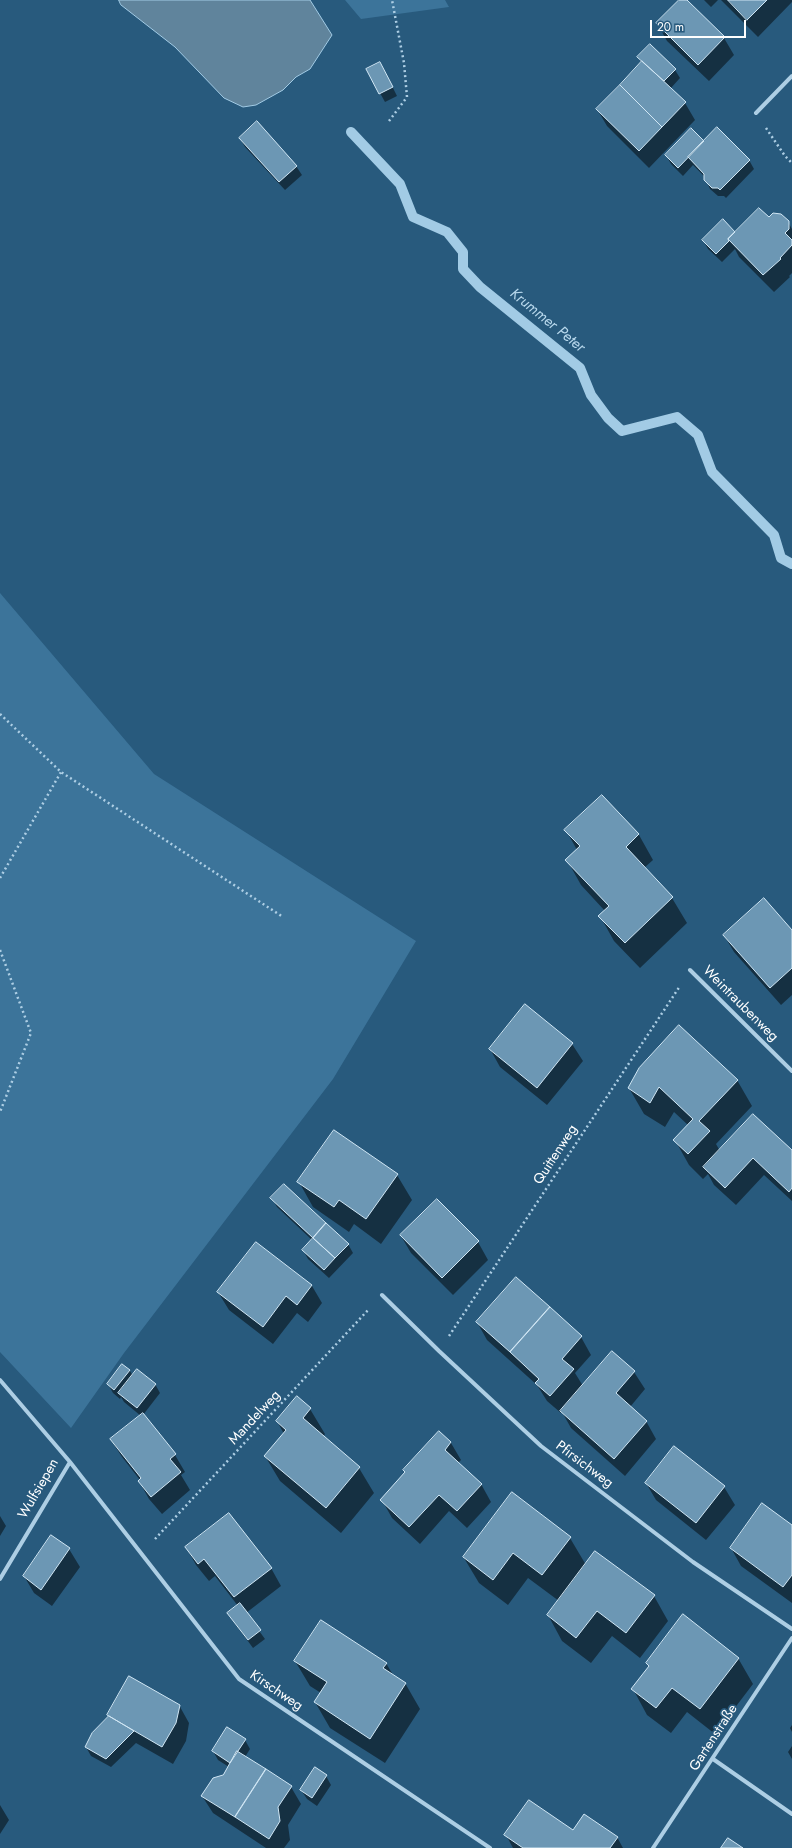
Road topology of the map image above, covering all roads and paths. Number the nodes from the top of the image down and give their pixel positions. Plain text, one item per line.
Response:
1 (392, 0) edge
2 (792, 76) edge
3 (756, 113) joint
4 (389, 121) dead end
5 (792, 163) edge
6 (0, 714) edge
7 (61, 772) junction
8 (0, 878) edge
9 (283, 917) dead end
10 (0, 950) edge
11 (690, 970) joint
12 (792, 1071) edge
13 (0, 1112) edge
14 (382, 1295) joint
15 (439, 1351) junction
16 (0, 1380) edge
17 (70, 1462) junction
18 (141, 1553) junction
19 (0, 1579) edge
20 (792, 1629) edge
21 (792, 1638) edge
22 (713, 1759) junction
23 (792, 1814) edge
24 (490, 1848) edge
25 (653, 1848) edge

1 - 4 path
2 - 3 street
3 - 5 path
6 - 7 path
7 - 8 path
7 - 9 path
10 - 13 path
11 - 12 street, Weintraubenweg
11 - 15 path, Quittenweg
14 - 15 street, Pfirsichweg
14 - 18 path, Mandelweg
15 - 20 street, Pfirsichweg
16 - 17 street, Wulfsiepen
17 - 18 street, Kirschweg
17 - 19 street, Wulfsiepen
18 - 24 street, Kirschweg
21 - 22 street, Gartenstraße
22 - 23 street
22 - 25 street, Gartenstraße

